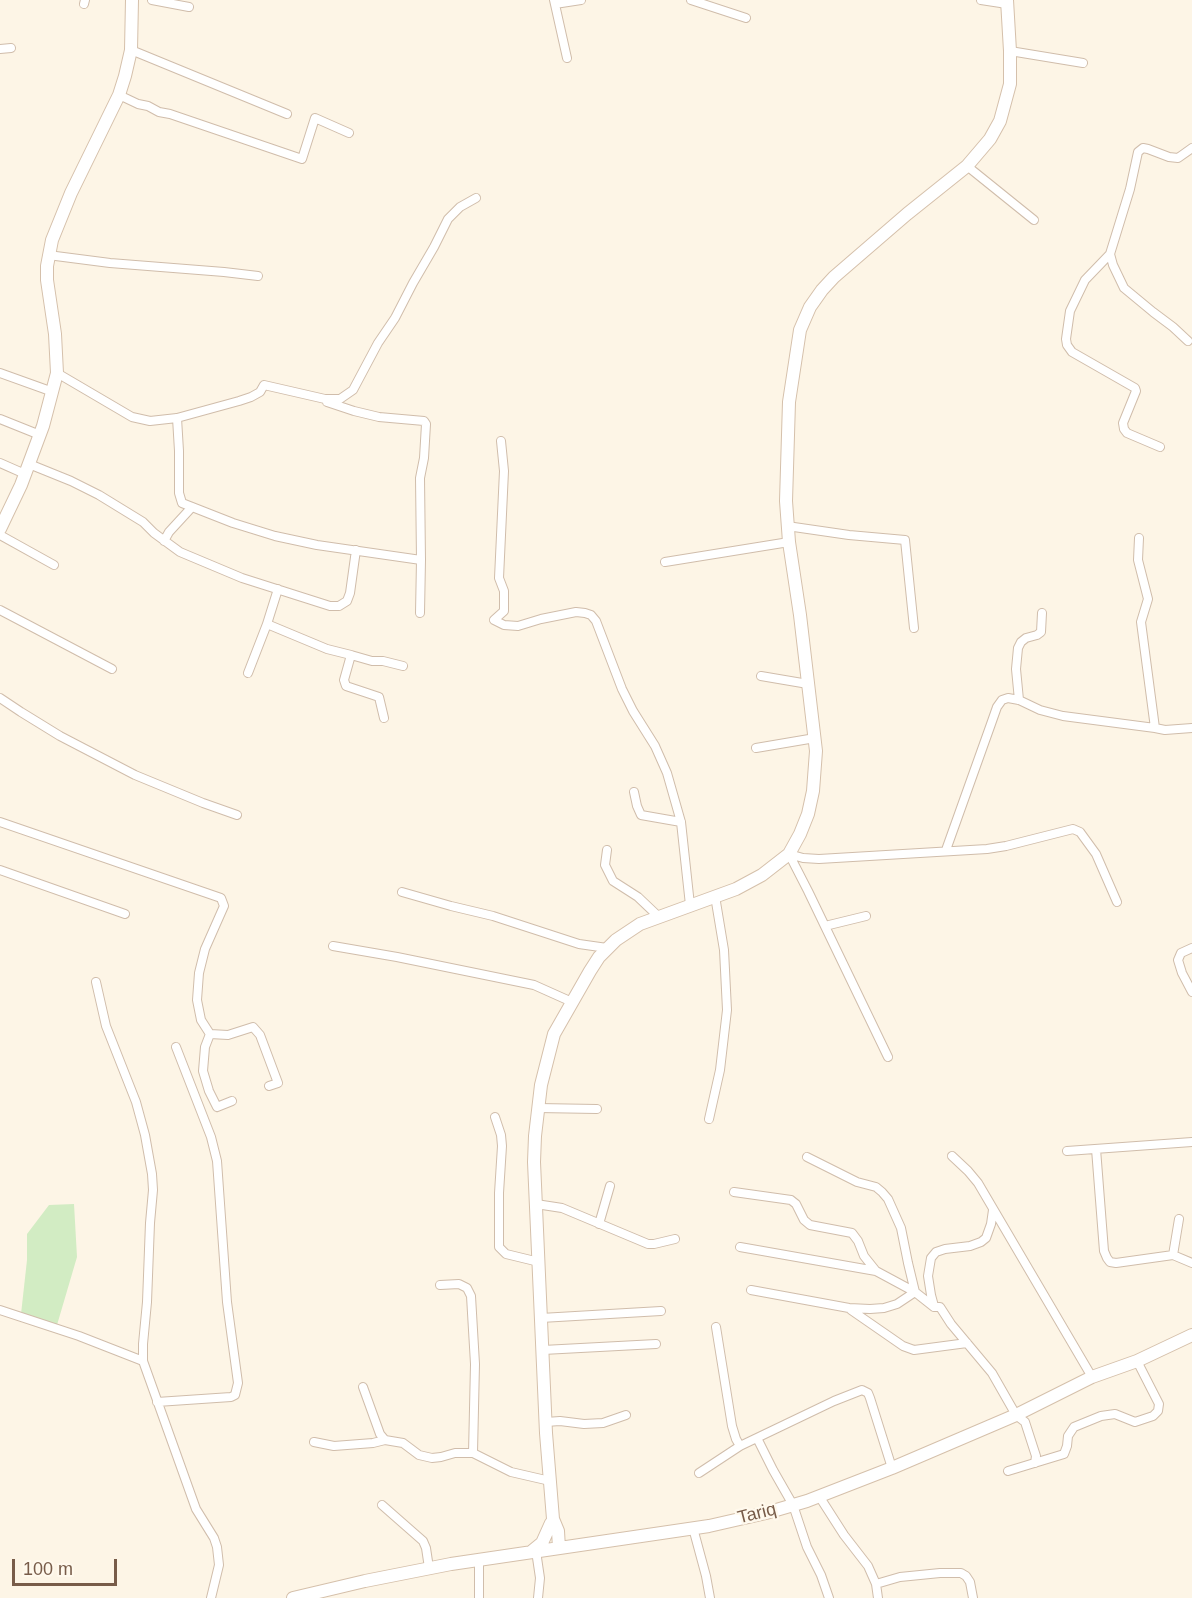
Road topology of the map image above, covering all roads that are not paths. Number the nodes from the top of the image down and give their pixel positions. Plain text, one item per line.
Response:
1 (132, 0) edge
2 (152, 0) edge
3 (581, 0) edge
4 (691, 0) edge
5 (981, 0) edge
6 (555, 2) edge
7 (1007, 2) edge
8 (189, 7) dead end
9 (746, 18) dead end
10 (11, 48) dead end
11 (0, 50) edge
12 (130, 50) junction
13 (1010, 51) junction
14 (567, 58) dead end
15 (1083, 63) dead end
16 (119, 95) junction
17 (287, 114) dead end
18 (349, 133) dead end
19 (1192, 148) edge
20 (967, 166) junction
21 (476, 198) dead end
22 (1034, 220) dead end
23 (1110, 254) junction
24 (48, 255) junction
25 (258, 276) dead end
26 (1188, 341) dead end
27 (0, 373) edge
28 (57, 373) junction
29 (53, 392) junction
30 (260, 392) junction
31 (177, 418) junction
32 (0, 419) edge
33 (39, 435) junction
34 (501, 441) dead end
35 (1160, 447) dead end
36 (0, 463) edge
37 (27, 469) junction
38 (192, 507) junction
39 (787, 526) junction
40 (0, 529) edge
41 (0, 536) edge
42 (1139, 538) dead end
43 (164, 540) junction
44 (789, 542) junction
45 (356, 550) junction
46 (421, 560) junction
47 (665, 562) dead end
48 (54, 565) dead end
49 (278, 589) junction
50 (0, 610) edge
51 (420, 613) dead end
52 (1042, 613) dead end
53 (267, 624) junction
54 (914, 628) dead end
55 (351, 655) junction
56 (403, 666) dead end
57 (111, 669) dead end
58 (248, 672) dead end
59 (761, 676) dead end
60 (808, 684) junction
61 (0, 698) edge
62 (1019, 700) junction
63 (384, 718) dead end
64 (1155, 728) junction
65 (1192, 728) edge
66 (815, 738) junction
67 (756, 748) dead end
68 (634, 792) dead end
69 (237, 815) dead end
70 (0, 822) edge
71 (681, 822) junction
72 (607, 850) dead end
73 (946, 850) junction
74 (789, 854) junction
75 (0, 870) edge
76 (402, 892) dead end
77 (715, 896) junction
78 (1117, 902) dead end
79 (690, 905) junction
80 (125, 914) dead end
81 (657, 916) junction
82 (866, 916) dead end
83 (825, 926) junction
84 (333, 946) dead end
85 (607, 948) junction
86 (1192, 948) edge
87 (96, 982) dead end
88 (1192, 992) edge
89 (572, 1002) junction
90 (210, 1034) junction
91 (176, 1047) dead end
92 (888, 1057) dead end
93 (269, 1086) dead end
94 (231, 1101) dead end
95 (538, 1108) junction
96 (597, 1109) dead end
97 (495, 1117) dead end
98 (709, 1119) dead end
99 (1192, 1142) edge
100 (1096, 1149) junction
101 (1067, 1151) dead end
102 (952, 1156) dead end
103 (807, 1157) dead end
104 (610, 1186) dead end
105 (734, 1192) dead end
106 (536, 1204) junction
107 (993, 1210) junction
108 (1179, 1219) dead end
109 (599, 1224) junction
110 (675, 1239) dead end
111 (740, 1247) dead end
112 (1173, 1256) junction
113 (539, 1262) junction
114 (1192, 1263) edge
115 (876, 1270) junction
116 (440, 1285) dead end
117 (751, 1290) dead end
118 (915, 1292) junction
119 (934, 1307) junction
120 (849, 1308) junction
121 (0, 1310) edge
122 (661, 1311) dead end
123 (541, 1318) junction
124 (716, 1328) dead end
125 (1192, 1335) edge
126 (967, 1343) junction
127 (656, 1344) dead end
128 (543, 1350) junction
129 (1137, 1360) junction
130 (143, 1361) junction
131 (1092, 1377) junction
132 (363, 1387) dead end
133 (157, 1402) junction
134 (626, 1415) dead end
135 (1016, 1416) junction
136 (546, 1422) junction
137 (757, 1438) junction
138 (385, 1440) junction
139 (314, 1442) dead end
140 (740, 1446) junction
141 (473, 1454) junction
142 (1035, 1463) junction
143 (892, 1468) junction
144 (1008, 1471) dead end
145 (699, 1473) dead end
146 (550, 1481) junction
147 (819, 1496) junction
148 (382, 1505) dead end
149 (793, 1505) junction
150 (553, 1522) junction
151 (693, 1528) junction
152 (576, 1545) junction
153 (543, 1550) junction
154 (479, 1560) junction
155 (429, 1568) junction
156 (876, 1584) junction
157 (211, 1598) edge
158 (293, 1598) edge
159 (479, 1598) edge
160 (538, 1598) edge
161 (710, 1598) edge
162 (829, 1598) edge
163 (878, 1598) edge
164 (973, 1598) edge

1 - 12 street
2 - 8 street
3 - 6 street
4 - 9 street
5 - 7 street
6 - 14 street
7 - 13 street
10 - 11 street
12 - 16 street
12 - 17 street
13 - 15 street
13 - 20 street
16 - 18 street
16 - 24 street
19 - 23 street
20 - 22 street
20 - 39 street
21 - 30 street
23 - 26 street
23 - 35 street
24 - 25 street
24 - 28 street
27 - 29 street
28 - 29 street
28 - 31 street
29 - 33 street
30 - 31 street
30 - 46 street
31 - 38 street
32 - 33 street
33 - 37 street
34 - 71 street
36 - 37 street
37 - 40 street
37 - 43 street
38 - 43 street
38 - 45 street
39 - 44 street
39 - 54 street
41 - 48 street
42 - 64 street
43 - 49 street
44 - 47 street
44 - 60 street
45 - 46 street
45 - 49 street
46 - 51 street
49 - 53 street
50 - 57 street
52 - 62 street
53 - 55 street
53 - 58 street
55 - 56 street
55 - 63 street
59 - 60 street
60 - 66 street
61 - 69 street
62 - 64 street
62 - 73 street
64 - 65 street
66 - 67 street
66 - 74 street
68 - 71 street
70 - 90 street
71 - 79 street
72 - 81 street
73 - 74 street
73 - 78 street
74 - 77 street
74 - 83 street
75 - 80 street
76 - 85 street
77 - 79 street
77 - 98 street
79 - 81 street
81 - 85 street
82 - 83 street
83 - 92 street
84 - 89 street
85 - 89 street
86 - 88 street
87 - 130 street
89 - 95 street
90 - 93 street
90 - 94 street
91 - 133 street
95 - 96 street
95 - 106 street
97 - 113 street
99 - 100 street
100 - 101 street
100 - 112 street
102 - 107 street
103 - 118 street
104 - 109 street
105 - 115 street
106 - 109 street
106 - 113 street
107 - 119 street
107 - 131 street
108 - 112 street
109 - 110 street
111 - 115 street
112 - 114 street
113 - 123 street
115 - 118 street
116 - 141 street
117 - 120 street
118 - 119 street
118 - 120 street
119 - 126 street
120 - 126 street
121 - 130 street
122 - 123 street
123 - 128 street
124 - 140 street
125 - 129 street, Tariq
126 - 135 street
127 - 128 street
128 - 136 street
129 - 131 street, Tariq
129 - 142 street
130 - 133 street
131 - 135 street, Tariq
132 - 138 street
133 - 157 street
134 - 136 street
135 - 142 street
135 - 143 street, Tariq
136 - 146 street
137 - 140 street
137 - 143 street
137 - 149 street
138 - 139 street
138 - 141 street
140 - 145 street
141 - 146 street
142 - 144 street
143 - 147 street, Tariq
146 - 150 street
147 - 149 street, Tariq
147 - 156 street
148 - 155 street
149 - 151 street, Tariq
149 - 162 street
150 - 152 street
150 - 153 street
150 - 153 street
151 - 152 street, Tariq
151 - 161 street
152 - 153 street, Tariq
153 - 154 street, Tariq
153 - 160 street
154 - 155 street, Tariq
154 - 159 street
155 - 158 street, Tariq
156 - 163 street
156 - 164 street

